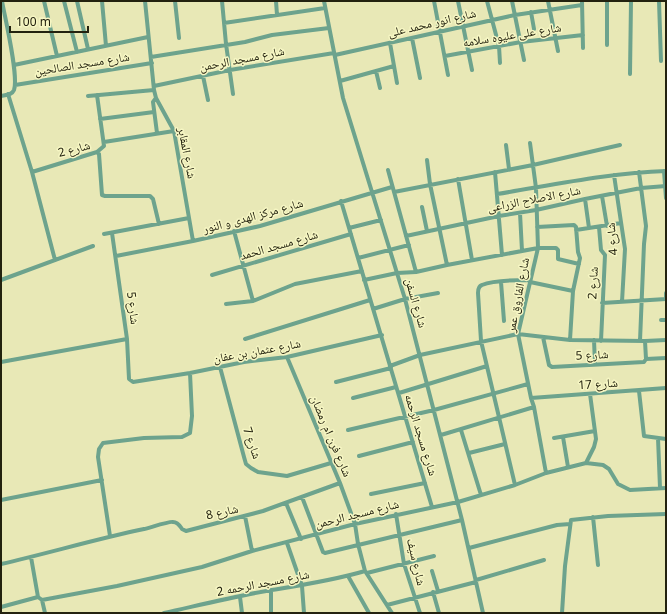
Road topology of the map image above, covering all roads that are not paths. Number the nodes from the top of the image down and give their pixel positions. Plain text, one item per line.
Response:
1 (2, 1) edge
2 (44, 1) edge
3 (64, 1) edge
4 (77, 1) edge
5 (102, 1) edge
6 (145, 1) edge
7 (175, 1) edge
8 (222, 1) edge
9 (276, 1) edge
10 (324, 1) edge
11 (434, 1) edge
12 (458, 1) edge
13 (487, 1) edge
14 (512, 1) edge
15 (548, 1) edge
16 (607, 1) edge
17 (631, 1) edge
18 (659, 1) edge
19 (582, 3) edge
20 (325, 8) junction
21 (550, 9) junction
22 (531, 12) junction
23 (277, 15) junction
24 (515, 15) junction
25 (492, 20) junction
26 (224, 23) junction
27 (464, 27) junction
28 (329, 28) junction
29 (534, 29) dead end
30 (440, 32) junction
31 (583, 35) junction
32 (148, 37) junction
33 (556, 37) junction
34 (179, 38) dead end
35 (412, 38) junction
36 (521, 42) junction
37 (390, 43) junction
38 (226, 44) junction
39 (608, 45) dead end
40 (106, 46) junction
41 (499, 46) junction
42 (583, 48) dead end
43 (88, 49) junction
44 (558, 51) dead end
45 (77, 52) junction
46 (469, 52) junction
47 (335, 54) junction
48 (57, 56) junction
49 (445, 56) junction
50 (151, 57) junction
51 (524, 60) dead end
52 (662, 61) dead end
53 (152, 63) junction
54 (500, 63) dead end
55 (14, 65) junction
56 (394, 66) junction
57 (230, 70) junction
58 (472, 70) dead end
59 (376, 71) junction
60 (630, 74) dead end
61 (448, 75) dead end
62 (204, 76) junction
63 (420, 78) dead end
64 (340, 81) junction
65 (397, 83) dead end
66 (15, 85) junction
67 (154, 88) junction
68 (380, 88) dead end
69 (8, 94) junction
70 (233, 94) dead end
71 (1, 96) edge
72 (88, 96) dead end
73 (97, 96) junction
74 (156, 98) junction
75 (208, 100) dead end
76 (154, 112) junction
77 (100, 119) junction
78 (174, 131) junction
79 (157, 134) junction
80 (104, 142) junction
81 (530, 143) dead end
82 (506, 145) dead end
83 (620, 145) dead end
84 (97, 152) junction
85 (427, 160) dead end
86 (532, 165) junction
87 (509, 169) junction
88 (388, 170) dead end
89 (665, 171) edge
90 (32, 172) junction
91 (495, 172) junction
92 (639, 172) junction
93 (614, 176) junction
94 (458, 179) junction
95 (430, 184) junction
96 (665, 186) edge
97 (392, 187) junction
98 (536, 188) junction
99 (641, 188) junction
100 (394, 192) junction
101 (372, 193) junction
102 (616, 193) junction
103 (497, 194) junction
104 (602, 196) junction
105 (666, 198) edge
106 (585, 199) junction
107 (341, 202) junction
108 (422, 208) dead end
109 (536, 210) junction
110 (520, 213) junction
111 (499, 216) junction
112 (189, 218) junction
113 (380, 220) junction
114 (466, 223) junction
115 (622, 223) junction
116 (159, 224) junction
117 (607, 226) junction
118 (537, 227) junction
119 (599, 227) junction
120 (349, 228) junction
121 (589, 228) junction
122 (440, 229) junction
123 (576, 230) junction
124 (234, 231) junction
125 (427, 231) junction
126 (112, 233) junction
127 (104, 234) dead end
128 (351, 234) junction
129 (406, 236) junction
130 (193, 242) junction
131 (409, 245) junction
132 (92, 246) dead end
133 (538, 248) junction
134 (390, 250) junction
135 (522, 251) junction
136 (502, 255) junction
137 (116, 256) junction
138 (358, 258) junction
139 (55, 260) junction
140 (472, 260) junction
141 (579, 264) junction
142 (447, 265) junction
143 (243, 266) junction
144 (362, 271) junction
145 (416, 272) junction
146 (397, 273) junction
147 (212, 275) dead end
148 (1, 280) edge
149 (364, 280) junction
150 (530, 281) junction
151 (502, 282) junction
152 (572, 291) junction
153 (666, 292) edge
154 (438, 293) dead end
155 (405, 299) junction
156 (666, 299) edge
157 (370, 300) junction
158 (642, 300) junction
159 (253, 301) junction
160 (602, 302) junction
161 (622, 302) junction
162 (226, 304) dead end
163 (373, 309) junction
164 (504, 320) dead end
165 (661, 320) dead end
166 (666, 320) edge
167 (518, 334) junction
168 (382, 335) junction
169 (544, 337) junction
170 (127, 339) junction
171 (245, 339) dead end
172 (570, 340) junction
173 (594, 340) junction
174 (666, 340) edge
175 (481, 341) junction
176 (601, 341) junction
177 (643, 341) junction
178 (420, 355) junction
179 (287, 356) junction
180 (666, 358) edge
181 (646, 359) junction
182 (1, 362) edge
183 (595, 364) junction
184 (487, 366) junction
185 (220, 367) junction
186 (390, 367) junction
187 (190, 373) junction
188 (136, 382) joint
189 (336, 382) dead end
190 (428, 384) junction
191 (528, 384) junction
192 (396, 387) junction
193 (666, 388) edge
194 (639, 391) junction
195 (399, 393) junction
196 (492, 393) junction
197 (590, 394) junction
198 (353, 398) dead end
199 (531, 398) junction
200 (534, 407) junction
201 (434, 410) junction
202 (405, 416) junction
203 (498, 418) junction
204 (348, 430) dead end
205 (461, 430) junction
206 (595, 431) junction
207 (440, 435) junction
208 (563, 437) junction
209 (554, 438) dead end
210 (658, 438) junction
211 (666, 439) edge
212 (413, 442) junction
213 (504, 444) junction
214 (469, 453) junction
215 (359, 456) dead end
216 (331, 463) junction
217 (586, 463) junction
218 (568, 467) junction
219 (546, 473) junction
220 (102, 480) junction
221 (340, 483) junction
222 (425, 483) junction
223 (515, 485) junction
224 (660, 488) junction
225 (666, 488) edge
226 (372, 494) dead end
227 (481, 495) junction
228 (302, 497) junction
229 (1, 500) edge
230 (458, 502) junction
231 (286, 503) junction
232 (432, 507) junction
233 (396, 514) junction
234 (666, 514) edge
235 (245, 516) junction
236 (593, 517) junction
237 (462, 520) junction
238 (355, 524) junction
239 (570, 524) junction
240 (318, 534) junction
241 (399, 534) junction
242 (110, 536) junction
243 (301, 539) junction
244 (287, 543) junction
245 (358, 544) junction
246 (468, 548) junction
247 (252, 551) junction
248 (434, 556) dead end
249 (31, 557) junction
250 (544, 560) dead end
251 (1, 564) edge
252 (404, 564) junction
253 (598, 565) dead end
254 (432, 571) dead end
255 (366, 572) junction
256 (348, 576) junction
257 (476, 581) junction
258 (302, 586) junction
259 (271, 590) junction
260 (435, 592) junction
261 (240, 597) junction
262 (414, 597) junction
263 (40, 599) junction
264 (387, 605) junction
265 (1, 607) edge
266 (391, 612) edge
267 (45, 613) edge
268 (164, 613) edge
269 (242, 613) edge
270 (271, 613) edge
271 (304, 613) edge
272 (369, 613) edge
273 (420, 613) edge
274 (439, 613) edge
275 (483, 613) edge
276 (562, 613) edge

1 - 55 street
2 - 48 street, شارع مسجد الصالحين
3 - 45 street
4 - 43 street
5 - 40 street
6 - 32 street, شارع المقابر
7 - 34 street
8 - 26 street
9 - 23 street
10 - 20 street, شارع السفن
11 - 30 street
12 - 27 street
13 - 25 street
14 - 24 street
15 - 21 street
16 - 39 street
17 - 60 street
18 - 52 street
19 - 21 street, شارع انور محمد على
19 - 31 street
20 - 23 street
20 - 28 street, شارع السفن
21 - 22 street, شارع انور محمد على
21 - 33 street
22 - 24 street, شارع انور محمد على
22 - 29 street
23 - 26 street
24 - 25 street, شارع انور محمد على
24 - 36 street
25 - 27 street, شارع انور محمد على
25 - 41 street
26 - 38 street
27 - 30 street, شارع انور محمد على
27 - 46 street
28 - 38 street
28 - 47 street, شارع السفن
30 - 35 street, شارع انور محمد على
30 - 49 street
31 - 33 street, شارع على عليوه سلامه
31 - 42 street
32 - 40 street
32 - 50 street, شارع المقابر
33 - 36 street, شارع على عليوه سلامه
33 - 44 street
35 - 37 street, شارع انور محمد على
35 - 63 street
36 - 41 street, شارع على عليوه سلامه
36 - 51 street
37 - 47 street, شارع انور محمد على
37 - 56 street
38 - 50 street
38 - 57 street
40 - 43 street
41 - 46 street, شارع على عليوه سلامه
41 - 54 street
43 - 45 street
45 - 48 street
46 - 49 street, شارع على عليوه سلامه
46 - 58 street
47 - 57 street, شارع مسجد الرحمن
47 - 64 street, شارع السفن
48 - 55 street
49 - 61 street
50 - 53 street, شارع المقابر
53 - 66 street, شارع مسجد الصالحين
53 - 67 street, شارع المقابر
55 - 66 street
56 - 59 street
56 - 65 street
57 - 62 street, شارع مسجد الرحمن
57 - 70 street
59 - 64 street
59 - 68 street
62 - 67 street, شارع مسجد الرحمن
62 - 75 street
64 - 101 street, شارع السفن
66 - 69 street
67 - 73 street, شارع مسجد الرحمن
67 - 74 street, شارع المقابر
69 - 71 street
69 - 90 street
72 - 73 street, شارع مسجد الرحمن
73 - 77 street
74 - 76 street
74 - 78 street, شارع المقابر
76 - 77 street
76 - 79 street
77 - 80 street
78 - 79 street
78 - 112 street, شارع المقابر
79 - 80 street
80 - 84 street
81 - 86 street, شارع الفاروق عمر
82 - 87 street
83 - 86 street
84 - 90 street, شارع 2
84 - 116 street, شارع 2
85 - 95 street
86 - 87 street
86 - 98 street, شارع الفاروق عمر
87 - 91 street
88 - 97 street
89 - 92 street, شارع الاصلاح الزراعى
89 - 96 street
90 - 139 street
91 - 94 street
91 - 103 street
92 - 93 street, شارع الاصلاح الزراعى
92 - 99 street
93 - 98 street, شارع الاصلاح الزراعى
93 - 102 street, شارع 4
94 - 95 street
94 - 114 street
95 - 100 street
95 - 122 street
96 - 99 street, شارع الاصلاح الزراعى
96 - 105 street
97 - 100 street
97 - 101 street, شارع مركز الهدى و النور
98 - 103 street, شارع الاصلاح الزراعى
98 - 109 street, شارع الفاروق عمر
99 - 102 street, شارع الاصلاح الزراعى
99 - 158 street
100 - 129 street
101 - 107 street, شارع مركز الهدى و النور
101 - 113 street, شارع السفن
102 - 104 street, شارع الاصلاح الزراعى
102 - 115 street, شارع 4
103 - 111 street
104 - 106 street, شارع الاصلاح الزراعى
104 - 117 street
106 - 109 street, شارع الاصلاح الزراعى
106 - 121 street
107 - 120 street, شارع مسجد الرحمه
107 - 124 street, شارع مركز الهدى و النور
108 - 125 street
109 - 110 street, شارع الاصلاح الزراعى
109 - 118 street, شارع الفاروق عمر
110 - 111 street, شارع الاصلاح الزراعى
110 - 135 street
111 - 114 street, شارع الاصلاح الزراعى
111 - 136 street
112 - 116 street
112 - 130 street, شارع المقابر
113 - 120 street
113 - 134 street, شارع السفن
114 - 122 street, شارع الاصلاح الزراعى
114 - 140 street
115 - 117 street
115 - 161 street, شارع 4
116 - 126 street
117 - 119 street
118 - 123 street
118 - 133 street, شارع الفاروق عمر
119 - 121 street
119 - 160 street, شارع 2
120 - 128 street, شارع مسجد الرحمه
121 - 123 street
122 - 125 street, شارع الاصلاح الزراعى
122 - 142 street
123 - 141 street
124 - 130 street, شارع مركز الهدى و النور
124 - 143 street
125 - 129 street, شارع الاصلاح الزراعى
126 - 127 street
126 - 137 street, شارع 5
128 - 138 street, شارع مسجد الرحمه
128 - 143 street, شارع مسجد الحمد
129 - 131 street
130 - 137 street, شارع مركز الهدى و النور
131 - 134 street
131 - 145 street
132 - 139 street
133 - 135 street
133 - 141 street
133 - 150 street, شارع الفاروق عمر
134 - 138 street
134 - 146 street, شارع السفن
135 - 136 street
136 - 140 street
137 - 170 street, شارع 5
138 - 144 street, شارع مسجد الرحمه
139 - 148 street
140 - 142 street
141 - 152 street
142 - 145 street
143 - 147 street, شارع مسجد الحمد
143 - 159 street
144 - 149 street, شارع مسجد الرحمه
144 - 159 street
145 - 146 street
146 - 149 street
146 - 155 street, شارع السفن
149 - 157 street, شارع مسجد الرحمه
150 - 151 street
150 - 152 street
150 - 167 street, شارع الفاروق عمر
151 - 164 street
151 - 175 street
152 - 172 street
153 - 156 street
154 - 155 street
155 - 163 street
155 - 178 street, شارع السفن
156 - 158 street
157 - 163 street, شارع مسجد الرحمه
157 - 171 street
158 - 161 street
158 - 177 street
159 - 162 street
160 - 161 street
160 - 176 street, شارع 2
163 - 168 street, شارع مسجد الرحمه
165 - 166 street
167 - 169 street
167 - 175 street
167 - 191 street, شارع الفاروق عمر
168 - 179 street, شارع عثمان بن عفان
168 - 186 street, شارع مسجد الرحمه
169 - 172 street
169 - 183 street, شارع 5
170 - 182 street
170 - 188 street, شارع 5
172 - 173 street
173 - 176 street
173 - 183 street
174 - 177 street
175 - 178 street
175 - 184 street
176 - 177 street
177 - 181 street
178 - 186 street
178 - 190 street, شارع السفن
179 - 185 street, شارع عثمان بن عفان
179 - 216 street, شارع فرن ام رمضان
180 - 181 street, شارع 5
181 - 183 street, شارع 5
184 - 190 street
184 - 196 street
185 - 187 street, شارع عثمان بن عفان
185 - 216 street, شارع 7
186 - 189 street
186 - 192 street, شارع مسجد الرحمه
187 - 188 street, شارع عثمان بن عفان
187 - 220 street
190 - 195 street
190 - 201 street, شارع السفن
191 - 196 street
191 - 199 street, شارع الفاروق عمر
192 - 195 street, شارع مسجد الرحمه
192 - 198 street
193 - 194 street, شارع 17
194 - 197 street, شارع 17
194 - 210 street
195 - 202 street, شارع مسجد الرحمه
196 - 201 street
196 - 203 street
197 - 199 street, شارع 17
197 - 206 street
199 - 200 street, شارع الفاروق عمر
200 - 203 street
200 - 219 street, شارع الفاروق عمر
201 - 202 street
201 - 207 street, شارع السفن
202 - 204 street
202 - 212 street, شارع مسجد الرحمه
203 - 205 street
203 - 213 street
205 - 207 street
205 - 214 street
206 - 208 street
206 - 217 street
207 - 230 street, شارع السفن
208 - 209 street
208 - 218 street
210 - 211 street
210 - 224 street
212 - 215 street
212 - 222 street, شارع مسجد الرحمه
213 - 214 street
213 - 223 street
214 - 227 street
216 - 221 street, شارع فرن ام رمضان
217 - 218 street, شارع مسجد الرحمن
217 - 224 street, شارع مسجد الرحمن
218 - 219 street, شارع مسجد الرحمن
219 - 223 street, شارع مسجد الرحمن
220 - 229 street
220 - 242 street
221 - 228 street, شارع 8
221 - 238 street, شارع فرن ام رمضان
222 - 226 street
222 - 232 street, شارع مسجد الرحمه
223 - 227 street, شارع مسجد الرحمن
224 - 225 street, شارع مسجد الرحمن
227 - 230 street, شارع مسجد الرحمن
228 - 231 street, شارع 8
228 - 240 street
230 - 232 street, شارع مسجد الرحمن
230 - 237 street, شارع السفن
231 - 235 street, شارع 8
231 - 243 street
232 - 233 street, شارع مسجد الرحمن
233 - 238 street, شارع مسجد الرحمن
233 - 241 street, شارع سيف
234 - 236 street
235 - 242 street, شارع 8
235 - 247 street
236 - 239 street
236 - 253 street
237 - 241 street
237 - 246 street, شارع السفن
238 - 240 street, شارع مسجد الرحمن
238 - 245 street, شارع فرن ام رمضان
239 - 246 street
239 - 276 street
240 - 243 street, شارع مسجد الرحمن
240 - 245 street
241 - 245 street
241 - 252 street, شارع سيف
242 - 249 street, شارع 8
243 - 244 street, شارع مسجد الرحمن
244 - 247 street, شارع مسجد الرحمن
244 - 258 street
245 - 255 street, شارع فرن ام رمضان
246 - 257 street, شارع السفن
247 - 263 street, شارع مسجد الرحمن
248 - 252 street, شارع مسجد الرحمه 2
249 - 251 street, شارع 8
249 - 263 street
250 - 257 street
252 - 255 street, شارع مسجد الرحمه 2
252 - 262 street, شارع سيف
254 - 260 street
255 - 256 street, شارع مسجد الرحمه 2
255 - 264 street, شارع فرن ام رمضان
256 - 258 street, شارع مسجد الرحمه 2
256 - 272 street
257 - 260 street
257 - 275 street, شارع السفن
258 - 259 street, شارع مسجد الرحمه 2
258 - 271 street
259 - 261 street, شارع مسجد الرحمه 2
259 - 270 street
260 - 262 street
260 - 274 street
261 - 268 street, شارع مسجد الرحمه 2
261 - 269 street
262 - 264 street
262 - 273 street, شارع سيف
263 - 265 street, شارع مسجد الرحمن
263 - 267 street
264 - 266 street, شارع فرن ام رمضان

